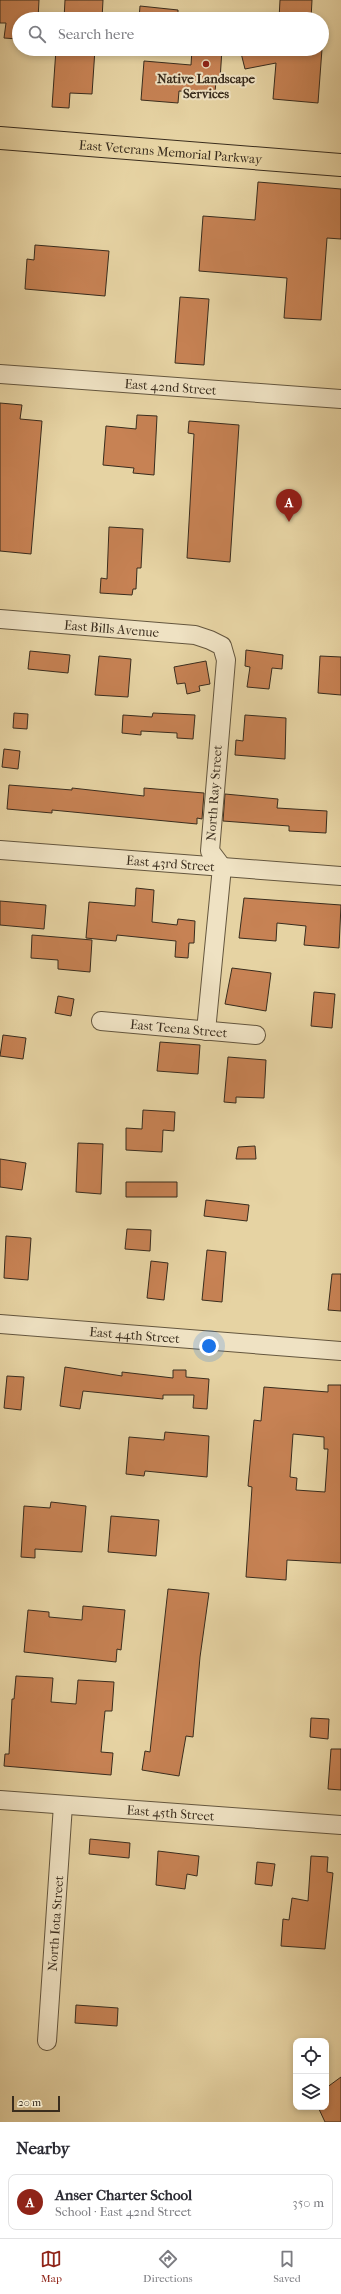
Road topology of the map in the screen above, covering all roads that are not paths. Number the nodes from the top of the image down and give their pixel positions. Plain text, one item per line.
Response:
1 (0, 138) edge
2 (341, 165) edge
3 (0, 374) edge
4 (341, 399) edge
5 (0, 619) edge
6 (222, 646) joint
7 (0, 850) edge
8 (222, 867) junction
9 (341, 876) edge
10 (101, 1021) dead end
11 (206, 1031) junction
12 (256, 1035) dead end
13 (0, 1324) edge
14 (341, 1351) edge
15 (0, 1800) edge
16 (63, 1805) junction
17 (341, 1825) edge
18 (47, 2041) dead end

1 - 2 main road, East Veterans Memorial Parkway
3 - 4 street, East 42nd Street
5 - 6 street, East Bills Avenue
6 - 8 street, North Ray Street
7 - 8 street, East 43rd Street
8 - 9 street, East 43rd Street
8 - 11 street
10 - 11 street, East Teena Street
11 - 12 street, East Teena Street
13 - 14 street, East 44th Street
15 - 16 street, East 45th Street
16 - 17 street, East 45th Street
16 - 18 street, North Iota Street

